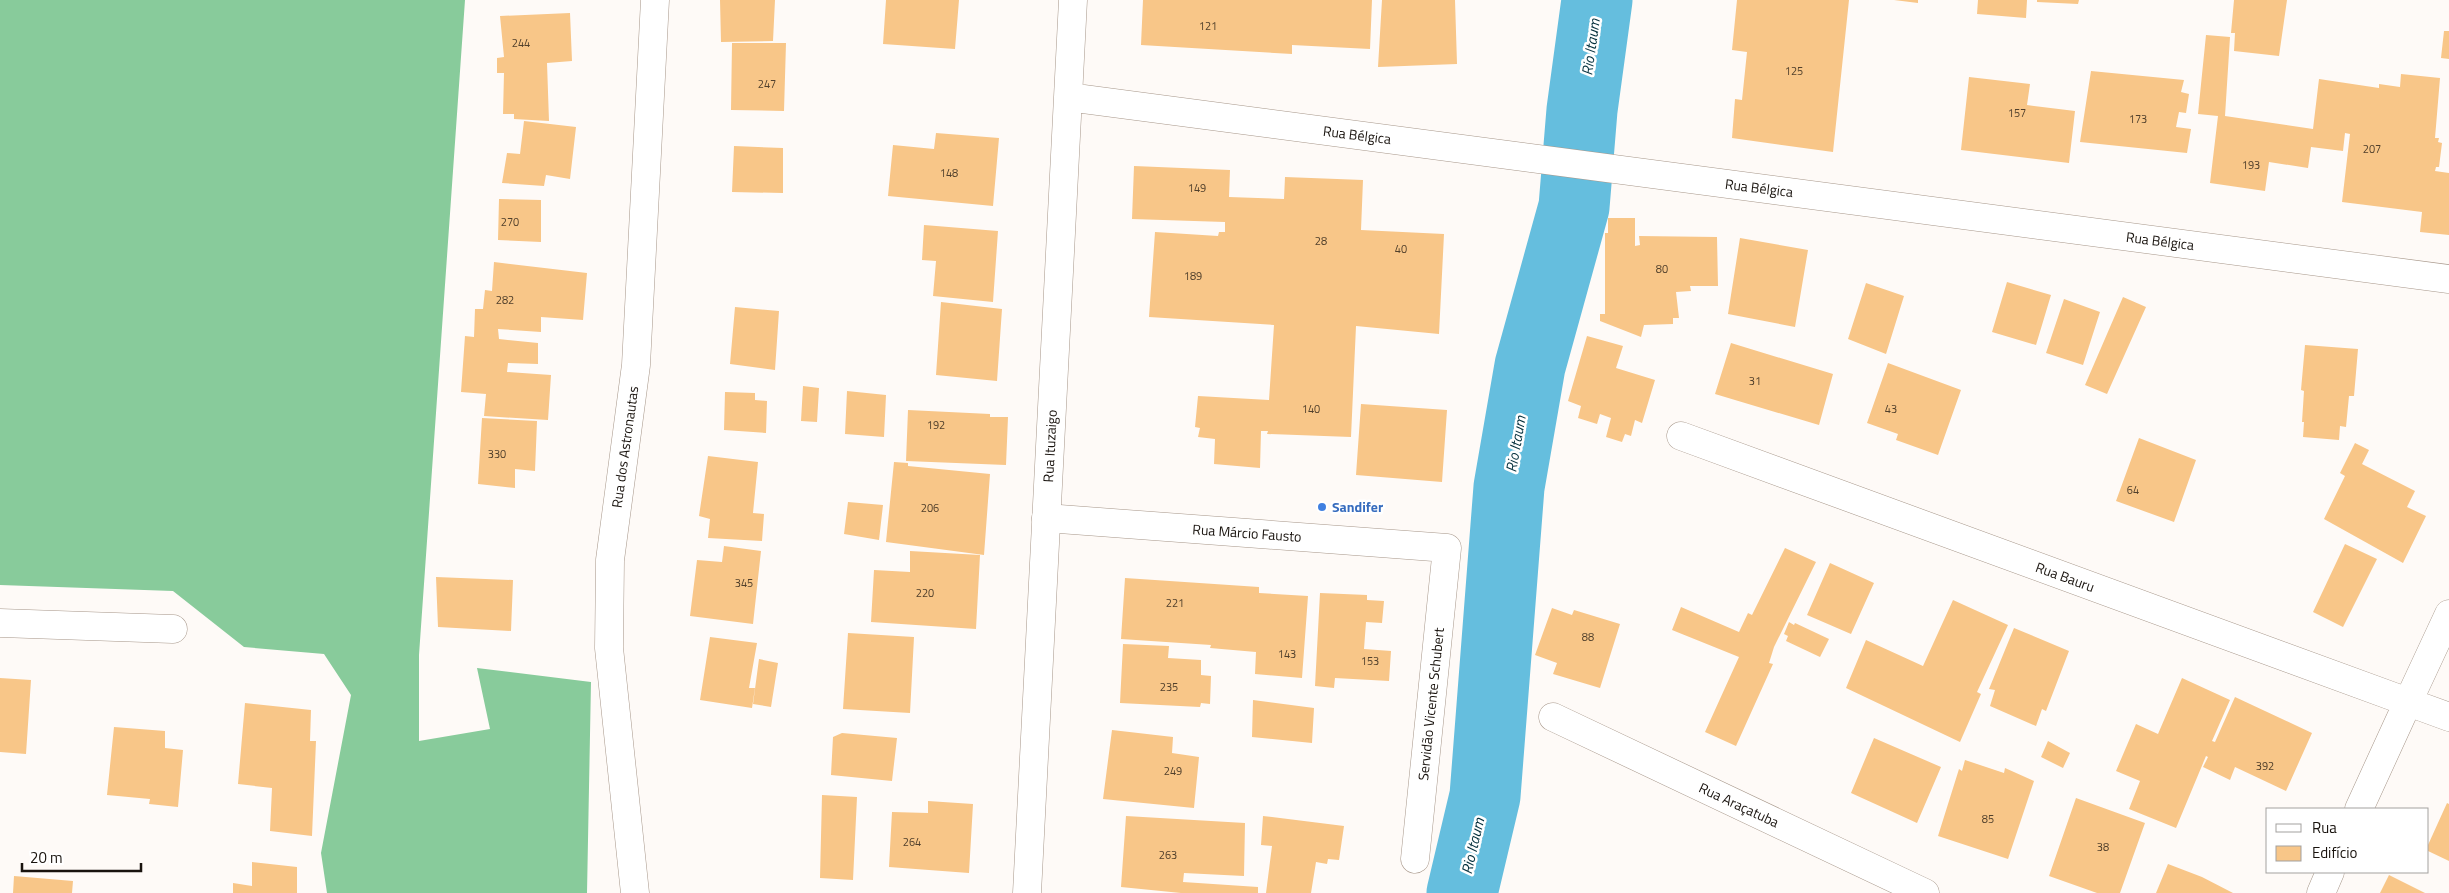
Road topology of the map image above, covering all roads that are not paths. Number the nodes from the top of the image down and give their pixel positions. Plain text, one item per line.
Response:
1 (655, 0) edge
2 (1073, 0) edge
3 (1068, 97) junction
4 (2449, 279) edge
5 (1682, 436) dead end
6 (1046, 518) junction
7 (1447, 548) joint
8 (2449, 614) edge
9 (0, 623) edge
10 (173, 629) dead end
11 (2408, 702) junction
12 (1553, 717) dead end
13 (2449, 717) edge
14 (2359, 808) edge
15 (1416, 859) dead end
16 (2330, 873) edge
17 (635, 893) edge
18 (1027, 893) edge
19 (1925, 893) edge
20 (2320, 893) edge

1 - 17 street, Rua dos Astronautas
2 - 3 street, Rua Ituzaigo
3 - 4 street, Rua Bélgica
3 - 6 street, Rua Ituzaigo
5 - 11 street, Rua Bauru
6 - 7 street, Rua Márcio Fausto
6 - 18 street, Rua Ituzaigo
7 - 15 street, Servidão Vicente Schubert
8 - 11 street
9 - 10 street
11 - 13 street, Rua Bauru
11 - 14 street
12 - 19 street, Rua Araçatuba
16 - 20 street

